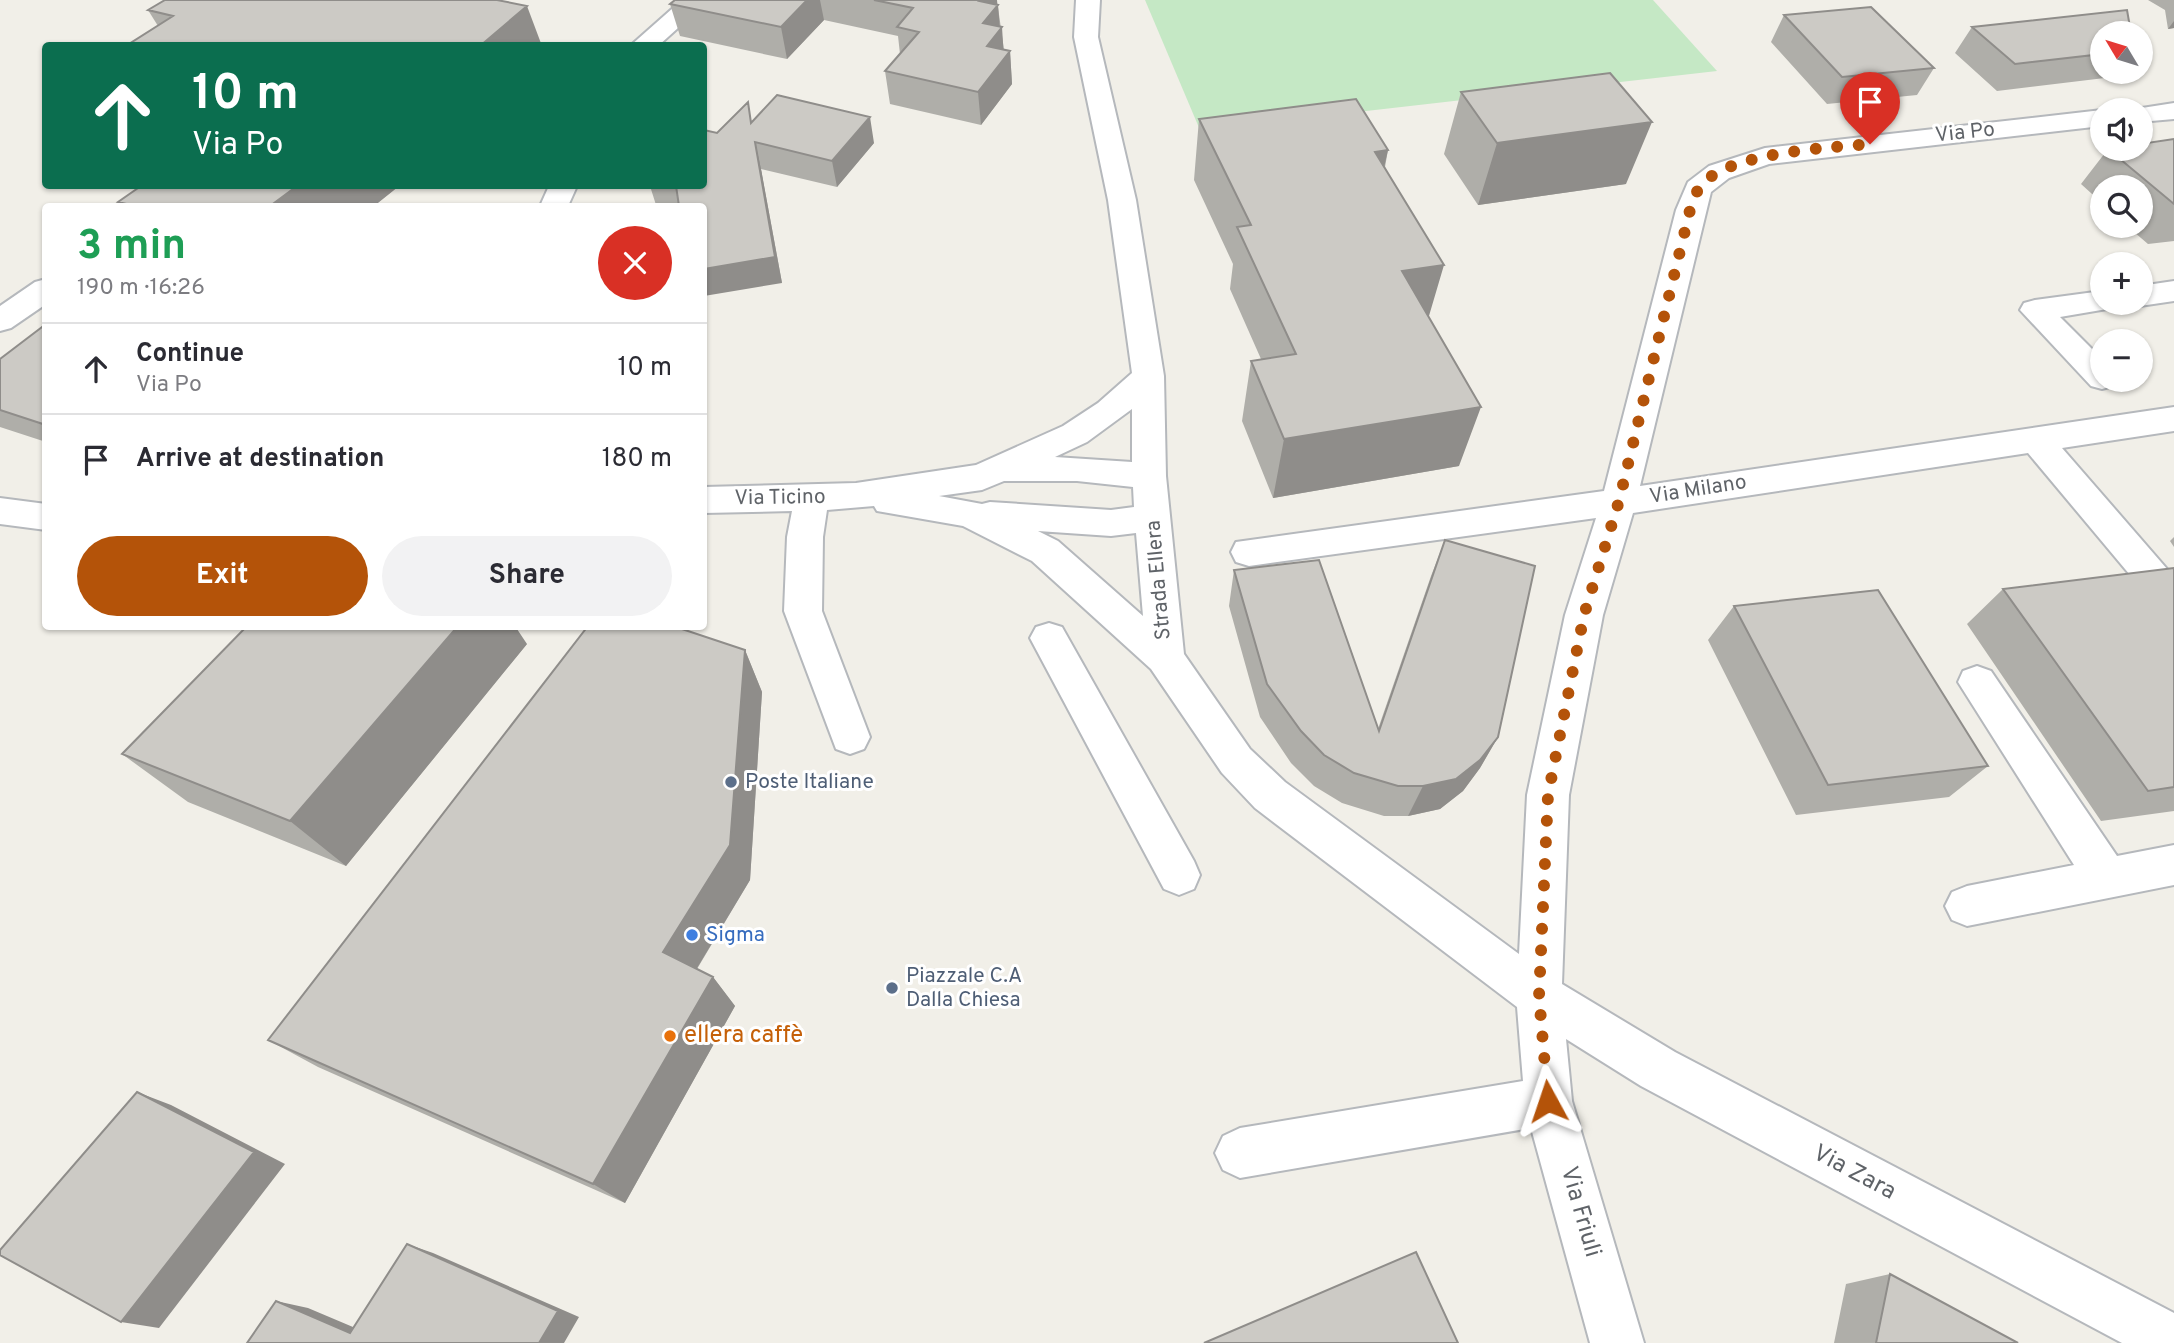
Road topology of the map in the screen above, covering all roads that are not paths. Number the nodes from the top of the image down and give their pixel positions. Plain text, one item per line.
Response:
1 (697, 0) edge
2 (1088, 0) edge
3 (647, 42) edge
4 (2174, 111) edge
5 (2153, 113) edge
6 (2090, 119) edge
7 (2174, 291) edge
8 (42, 292) edge
9 (2153, 294) edge
10 (2090, 303) edge
11 (0, 321) edge
12 (2090, 366) edge
13 (1149, 376) junction
14 (2121, 392) edge
15 (2160, 421) edge
16 (2034, 438) junction
17 (1000, 471) junction
18 (1149, 476) junction
19 (856, 496) junction
20 (811, 498) junction
21 (707, 500) edge
22 (1619, 501) junction
23 (0, 511) edge
24 (970, 514) junction
25 (42, 516) edge
26 (1154, 518) junction
27 (1249, 552) dead end
28 (2174, 602) edge
29 (1049, 638) dead end
30 (1165, 658) junction
31 (1977, 682) dead end
32 (849, 737) dead end
33 (2174, 865) edge
34 (1179, 875) dead end
35 (2108, 878) junction
36 (1967, 906) dead end
37 (1539, 996) junction
38 (1548, 1101) junction
39 (1240, 1153) dead end
40 (2174, 1342) edge
41 (1617, 1343) edge

1 - 3 street
2 - 13 street, Strada Ellera
4 - 5 street
6 - 22 street, Via Po
7 - 9 street
8 - 11 street
10 - 12 street, Via Milano
13 - 17 street
13 - 18 street, Strada Ellera
14 - 15 street, Via Milano
15 - 16 street, Via Milano
16 - 22 street, Via Milano
16 - 28 street
17 - 18 street
17 - 19 street
18 - 26 street, Strada Ellera
19 - 20 street, Via Ticino
19 - 24 street
20 - 21 street, Via Ticino
20 - 32 street
22 - 27 street, Via Milano
22 - 37 street, Via Po
23 - 25 street
24 - 26 street
24 - 30 street
26 - 30 street, Strada Ellera
29 - 34 street
30 - 37 street, Strada Ellera
31 - 35 street
33 - 35 street
35 - 36 street
37 - 38 street, Via Friuli
37 - 40 street, Via Zara
38 - 39 street
38 - 41 street, Via Friuli

